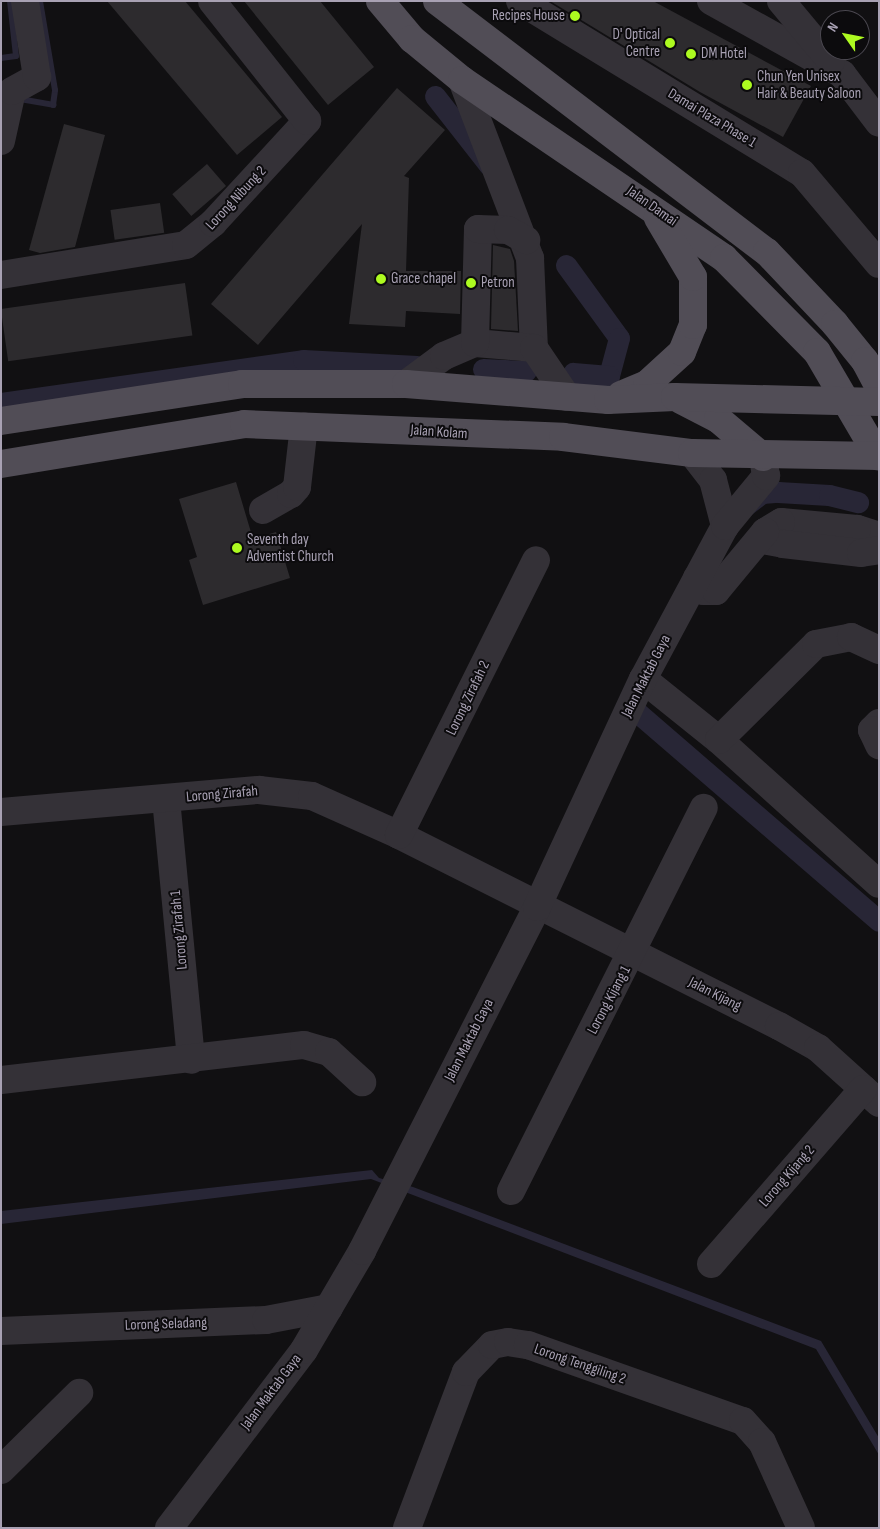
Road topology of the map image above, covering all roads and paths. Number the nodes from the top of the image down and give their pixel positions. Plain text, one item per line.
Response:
1 (25, 1) edge
2 (212, 1) edge
3 (380, 1) edge
4 (437, 1) edge
5 (520, 1) edge
6 (711, 1) edge
7 (781, 1) edge
8 (842, 74) junction
9 (462, 80) junction
10 (20, 81) edge
11 (879, 124) edge
12 (1, 140) edge
13 (648, 203) junction
14 (526, 240) junction
15 (766, 252) junction
16 (879, 264) edge
17 (1, 275) edge
18 (475, 343) junction
19 (534, 348) junction
20 (879, 354) edge
21 (406, 384) junction
22 (879, 387) edge
23 (567, 397) junction
24 (675, 397) junction
25 (608, 400) junction
26 (847, 402) junction
27 (879, 402) edge
28 (1, 421) edge
29 (304, 426) junction
30 (692, 453) junction
31 (879, 456) edge
32 (763, 457) junction
33 (1, 464) edge
34 (263, 510) dead end
35 (725, 526) junction
36 (765, 532) junction
37 (879, 536) edge
38 (879, 550) edge
39 (536, 560) dead end
40 (697, 578) junction
41 (879, 650) edge
42 (643, 680) junction
43 (879, 723) edge
44 (719, 740) junction
45 (879, 745) edge
46 (166, 799) junction
47 (704, 808) dead end
48 (1, 812) edge
49 (400, 835) junction
50 (879, 884) edge
51 (537, 907) junction
52 (634, 953) junction
53 (191, 1060) junction
54 (1, 1080) edge
55 (362, 1082) dead end
56 (871, 1096) edge
57 (511, 1191) dead end
58 (710, 1264) dead end
59 (329, 1308) junction
60 (266, 1320) junction
61 (1, 1331) edge
62 (304, 1350) junction
63 (79, 1393) dead end
64 (1, 1470) edge
65 (170, 1528) edge
66 (406, 1528) edge
67 (801, 1528) edge

1 - 10 street
2 - 17 street, Lorong Nibung 2
3 - 9 main road, Jalan Damai
4 - 15 main road
5 - 16 street, Damai Plaza Phase 1
6 - 8 street
7 - 8 street
8 - 11 street
9 - 13 main road, Jalan Damai
9 - 14 street
10 - 12 street
13 - 25 main road
13 - 26 main road, Jalan Damai
14 - 18 street
14 - 19 street
15 - 20 main road
15 - 22 main road
18 - 19 street
18 - 21 street
19 - 23 street
21 - 23 main road
21 - 28 main road
23 - 25 main road
24 - 25 main road
24 - 26 main road
24 - 32 main road
26 - 27 main road
26 - 31 main road, Jalan Damai
29 - 30 main road, Jalan Kolam
29 - 33 main road, Jalan Kolam
29 - 34 street
30 - 32 main road, Jalan Kolam
30 - 35 street
31 - 32 main road, Jalan Kolam
32 - 35 street, Jalan Maktab Gaya
35 - 40 street, Jalan Maktab Gaya
36 - 37 street
36 - 38 street
36 - 40 street
39 - 49 street, Lorong Zirafah 2
40 - 42 street, Jalan Maktab Gaya
41 - 44 street
42 - 44 street
42 - 51 street, Jalan Maktab Gaya
43 - 45 street
44 - 50 street
46 - 48 street, Lorong Zirafah
46 - 49 street, Lorong Zirafah
46 - 53 street, Lorong Zirafah 1
47 - 52 street, Lorong Kijang 1
49 - 51 street, Lorong Zirafah
51 - 52 street, Jalan Kijang
51 - 59 street, Jalan Maktab Gaya
52 - 56 street, Jalan Kijang
52 - 57 street, Lorong Kijang 1
53 - 54 street
53 - 55 street
56 - 58 street, Lorong Kijang 2
59 - 60 street, Lorong Seladang
59 - 62 street, Jalan Maktab Gaya
60 - 61 street, Lorong Seladang
60 - 62 street
62 - 65 street, Jalan Maktab Gaya
63 - 64 street
66 - 67 street, Lorong Tenggiling 2

